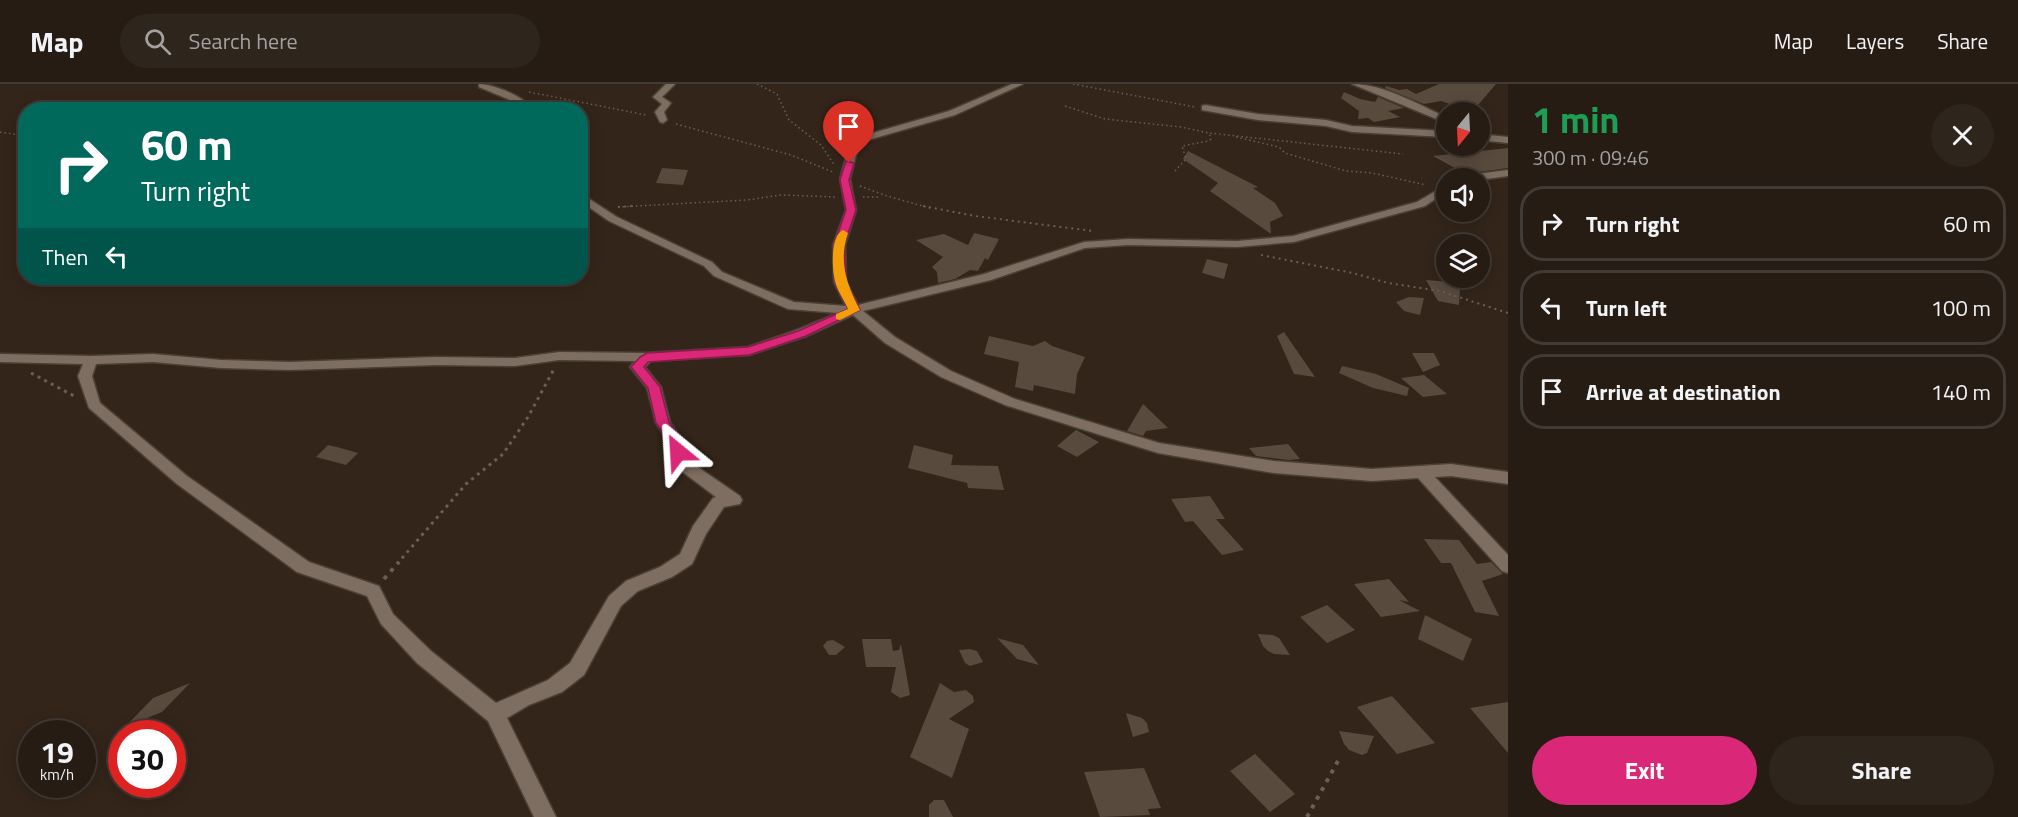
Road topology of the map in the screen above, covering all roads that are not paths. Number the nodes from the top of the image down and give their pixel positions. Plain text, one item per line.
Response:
1 (482, 84) edge
2 (670, 84) edge
3 (1019, 84) edge
4 (1356, 84) edge
5 (523, 102) edge
6 (1205, 108) road end
7 (1436, 115) edge
8 (663, 120) dead end
9 (1436, 133) edge
10 (1490, 138) edge
11 (1508, 140) edge
12 (1508, 173) edge
13 (1490, 175) edge
14 (1436, 194) edge
15 (588, 202) edge
16 (854, 310) junction
17 (647, 357) junction
18 (2, 358) road end
19 (91, 360) junction
20 (1422, 472) junction
21 (1508, 478) edge
22 (1508, 566) edge
23 (495, 714) junction
24 (545, 817) edge

1 - 5 street
2 - 8 street
3 - 16 street
4 - 7 street
6 - 9 street
10 - 11 street
12 - 13 street
14 - 16 street
15 - 16 street
16 - 17 street
16 - 20 street
17 - 19 street
17 - 23 street
18 - 19 street
19 - 23 street
20 - 21 street
20 - 22 street
23 - 24 street

